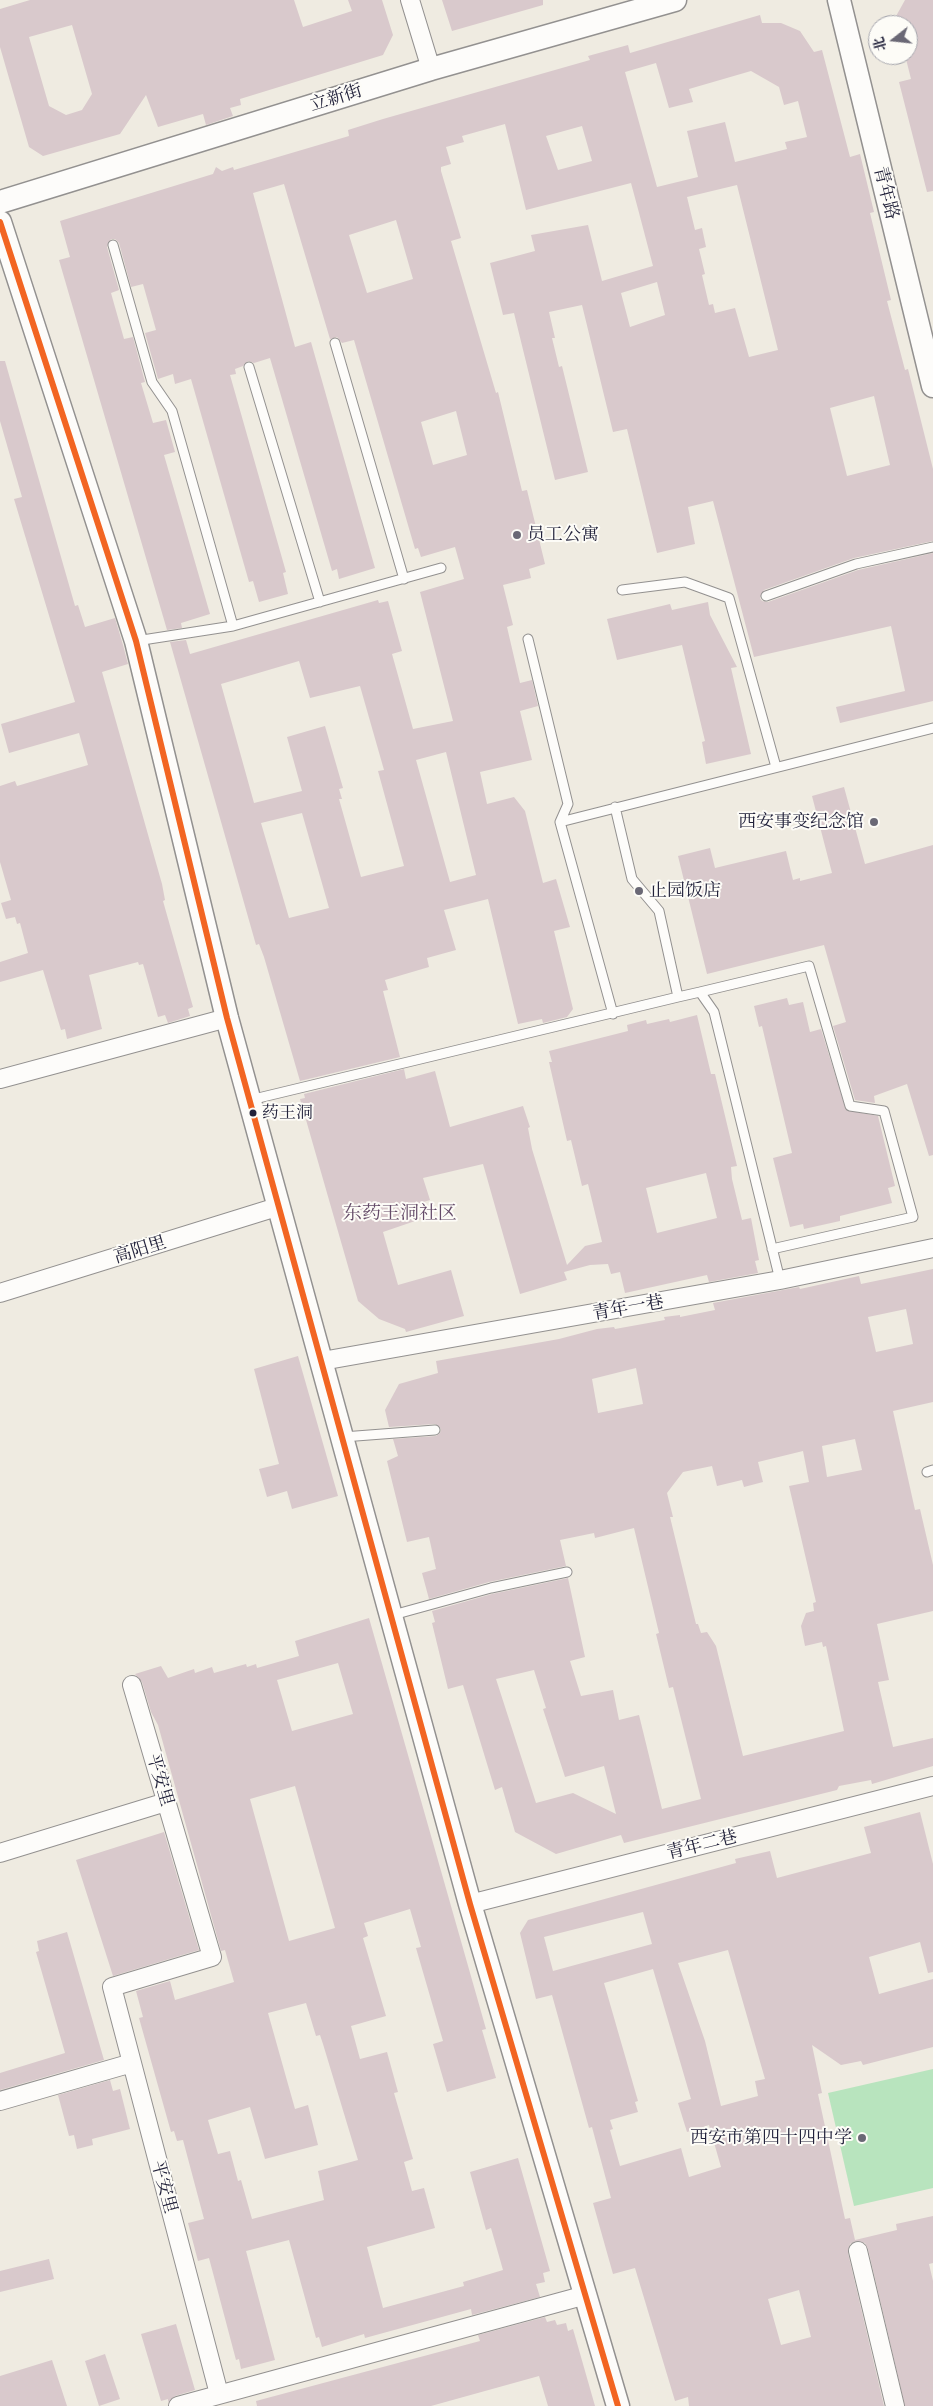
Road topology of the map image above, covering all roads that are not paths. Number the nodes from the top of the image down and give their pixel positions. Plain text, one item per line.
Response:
1 (410, 0) edge
2 (675, 0) edge
3 (839, 0) edge
4 (431, 69) junction
5 (0, 202) edge
6 (0, 222) edge
7 (113, 245) dead end
8 (335, 343) dead end
9 (249, 367) dead end
10 (933, 386) edge
11 (933, 547) edge
12 (441, 568) dead end
13 (404, 579) junction
14 (622, 590) dead end
15 (766, 596) dead end
16 (320, 602) junction
17 (233, 626) junction
18 (528, 639) dead end
19 (136, 641) junction
20 (933, 728) edge
21 (776, 767) junction
22 (615, 807) junction
23 (560, 822) junction
24 (700, 992) junction
25 (678, 997) junction
26 (613, 1014) junction
27 (227, 1018) junction
28 (0, 1079) edge
29 (250, 1100) junction
30 (280, 1206) junction
31 (933, 1248) edge
32 (772, 1249) junction
33 (780, 1280) junction
34 (0, 1293) edge
35 (322, 1361) junction
36 (435, 1430) dead end
37 (343, 1437) junction
38 (567, 1572) dead end
39 (393, 1616) junction
40 (132, 1685) dead end
41 (933, 1786) edge
42 (166, 1802) junction
43 (0, 1853) edge
44 (470, 1904) junction
45 (132, 2063) junction
46 (0, 2101) edge
47 (858, 2251) dead end
48 (586, 2295) junction
49 (219, 2394) junction
50 (178, 2406) edge
51 (618, 2406) edge
52 (895, 2406) edge

1 - 4 street
2 - 4 street, 立新街
3 - 10 street, 青年路
4 - 5 street, 立新街
6 - 19 street
7 - 17 lane
8 - 13 lane
9 - 16 lane
11 - 15 lane
12 - 13 lane
13 - 16 lane
14 - 21 lane
16 - 17 lane
17 - 19 lane
18 - 23 lane
19 - 27 street
20 - 21 lane
21 - 22 lane
22 - 23 lane
22 - 25 lane
23 - 26 lane
24 - 25 lane
24 - 32 lane
24 - 32 lane
25 - 26 lane
26 - 29 lane
27 - 28 street
27 - 29 street
29 - 30 street
30 - 34 street, 高阳里
30 - 35 street
31 - 33 street, 青年一巷
32 - 33 lane
33 - 35 street, 青年一巷
35 - 37 street
36 - 37 lane
37 - 39 street
38 - 39 lane
39 - 44 street
40 - 42 street, 平安里
41 - 44 street, 青年二巷
42 - 43 street
42 - 45 street, 平安里
44 - 48 street
45 - 46 street
45 - 49 street, 平安里
47 - 52 street
48 - 49 street
48 - 51 street
49 - 50 street

